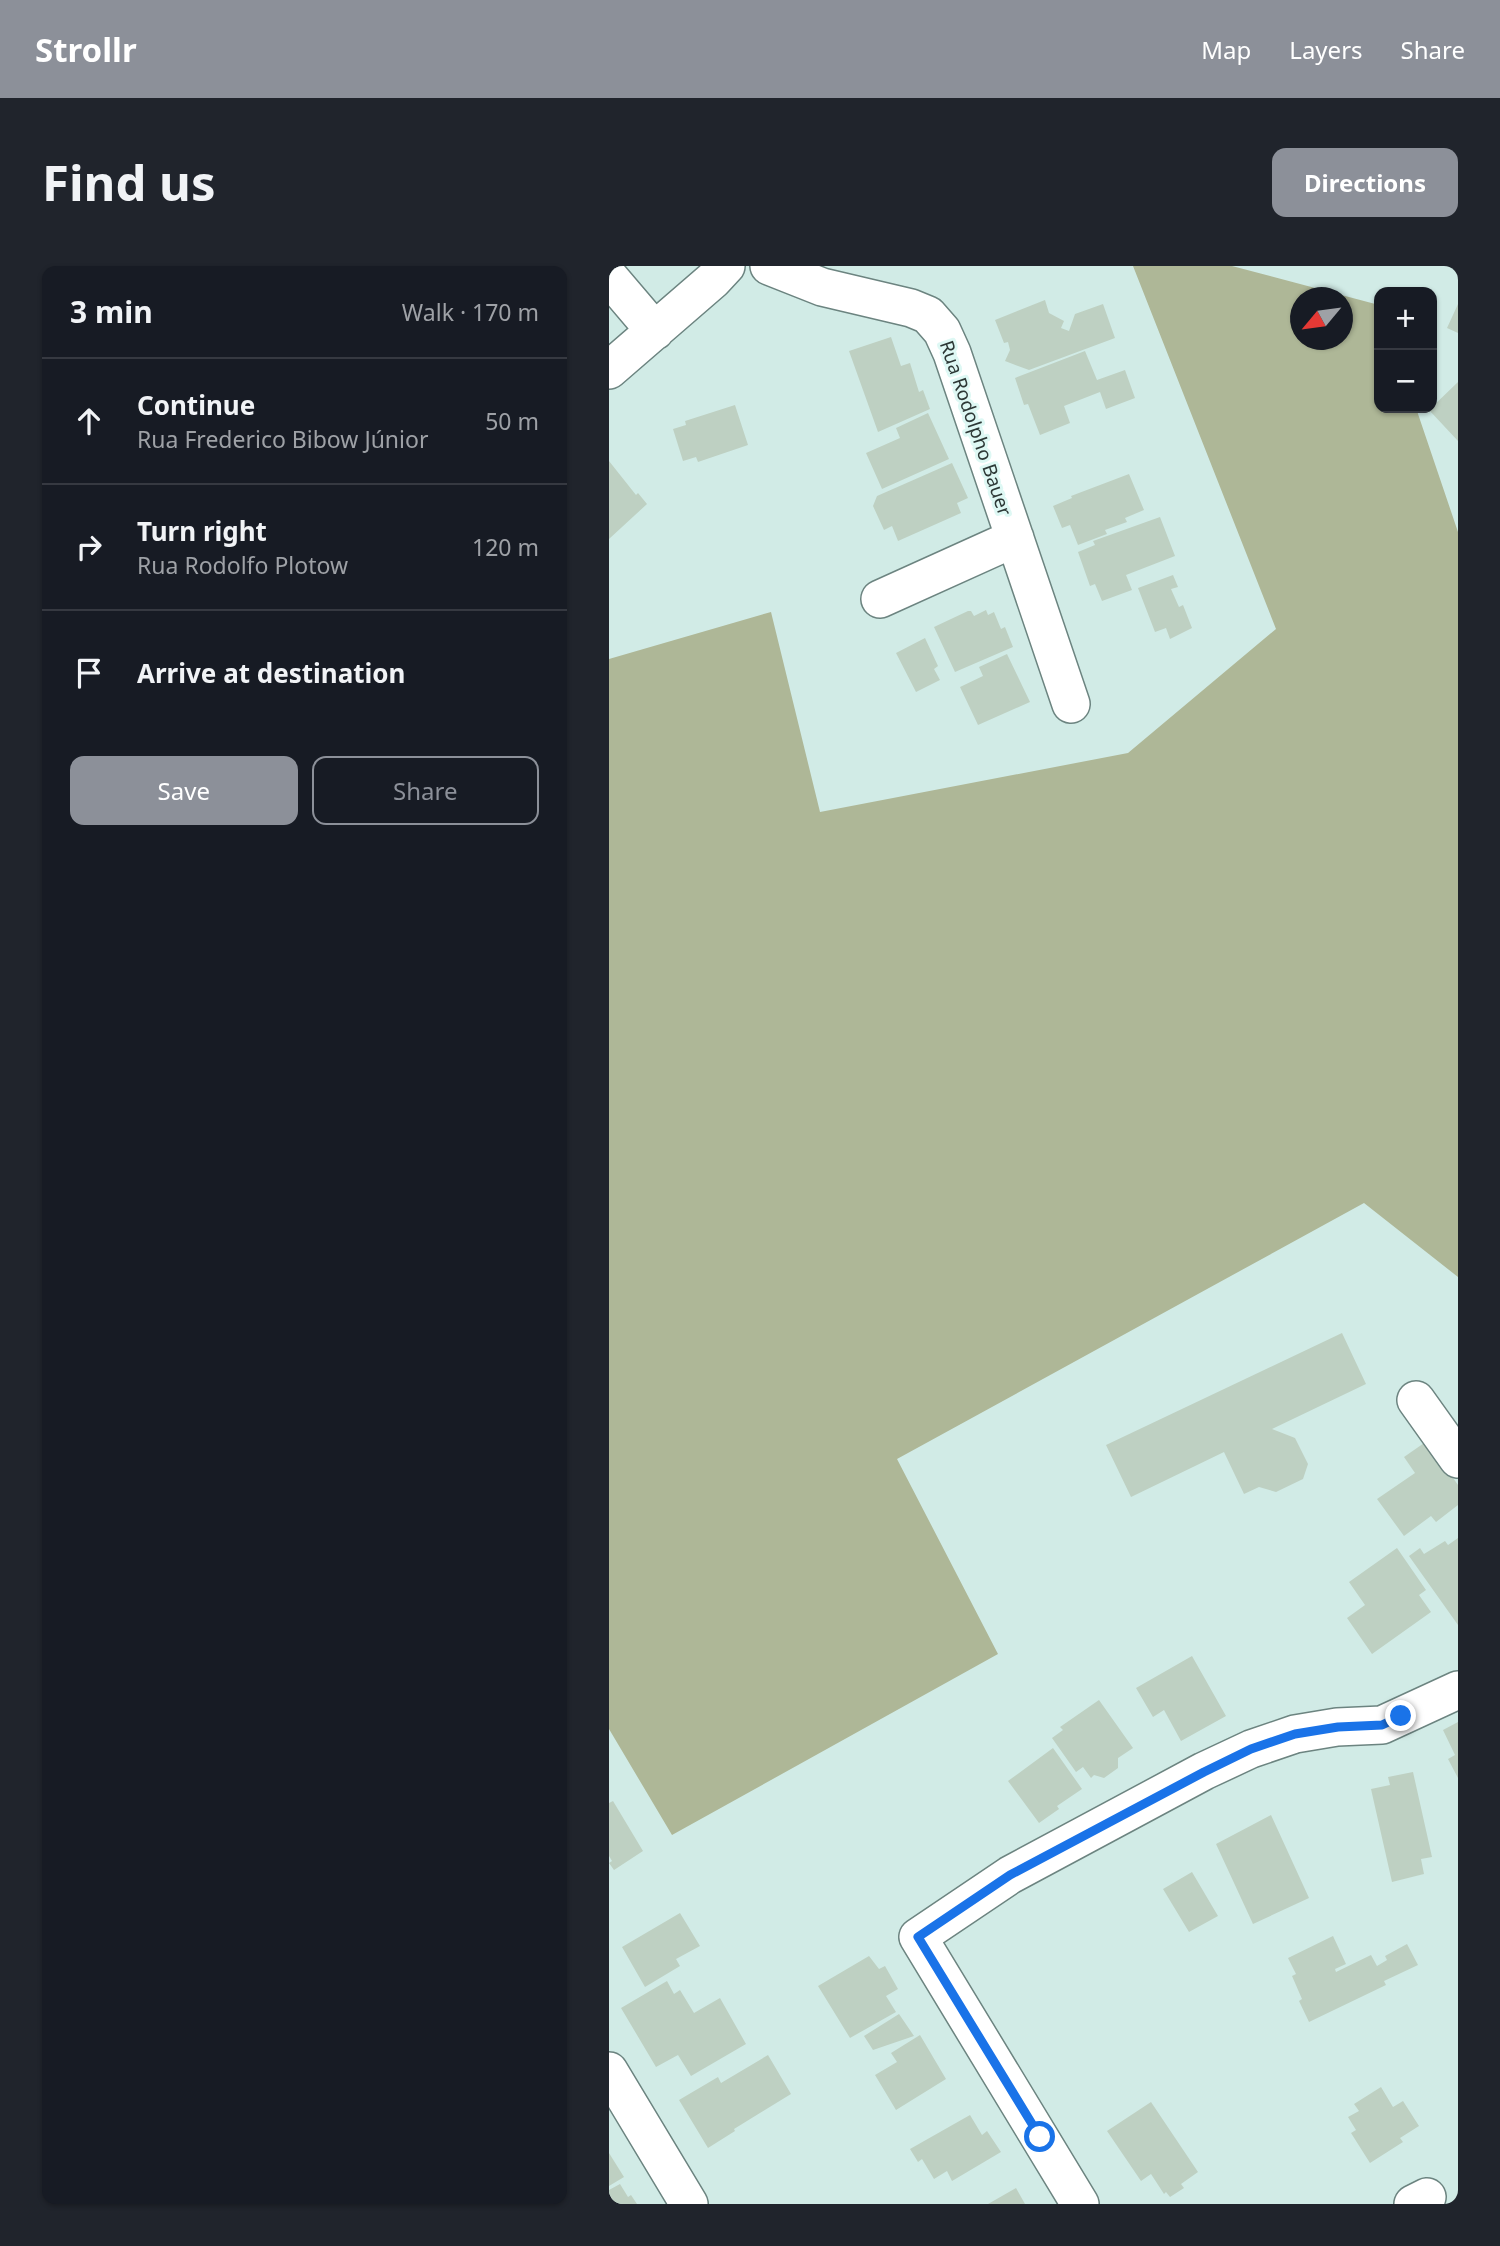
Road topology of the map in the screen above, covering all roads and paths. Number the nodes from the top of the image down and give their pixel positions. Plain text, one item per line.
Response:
1 (726, 266) edge
2 (769, 266) edge
3 (609, 277) edge
4 (655, 331) junction
5 (609, 370) edge
6 (1015, 538) junction
7 (880, 598) dead end
8 (1071, 705) dead end
9 (1416, 1401) dead end
10 (1458, 1459) edge
11 (1458, 1690) edge
12 (609, 2071) edge
13 (689, 2204) edge
14 (1080, 2204) edge

1 - 4 street
2 - 6 street, Rua Rodolpho Bauer
3 - 4 street
4 - 5 street
6 - 7 street
6 - 8 street, Rua Rodolpho Bauer
9 - 10 street
11 - 14 street
12 - 13 street

